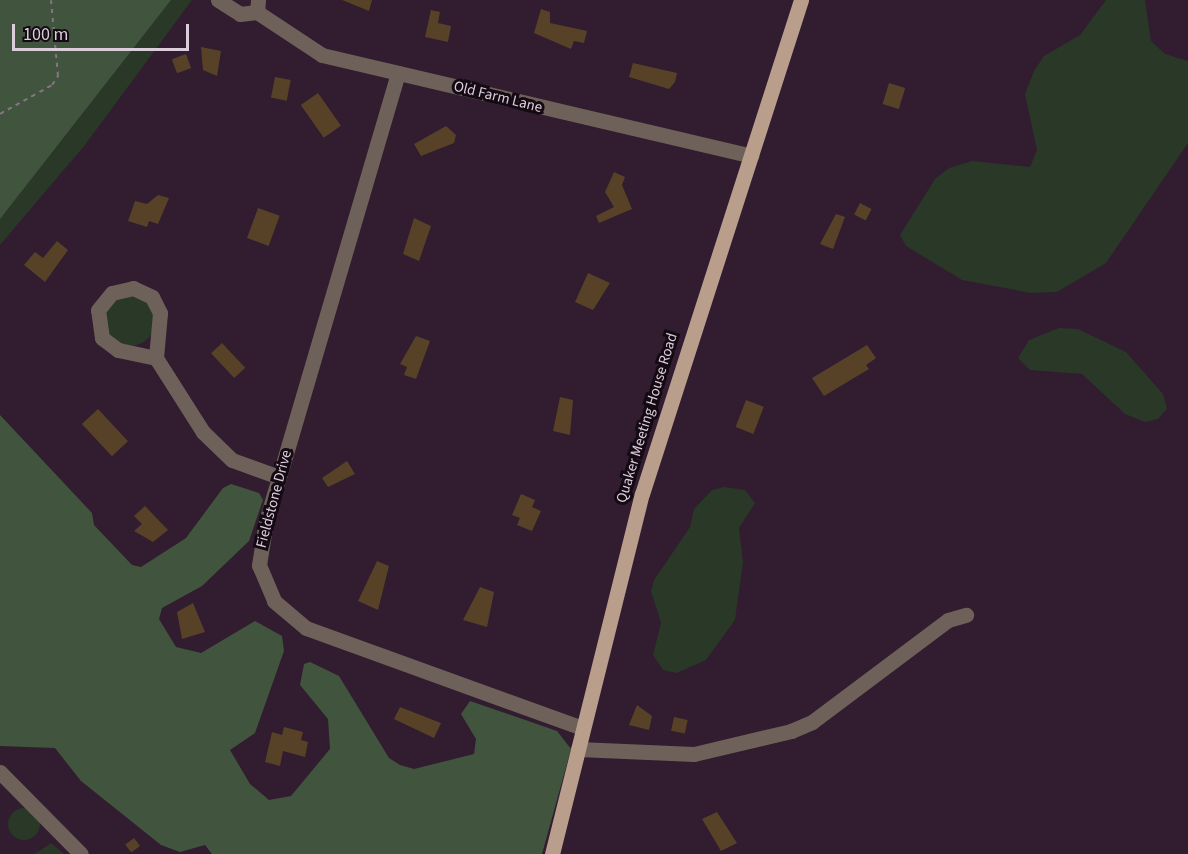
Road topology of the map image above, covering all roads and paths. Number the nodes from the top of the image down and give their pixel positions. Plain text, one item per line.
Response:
1 (51, 0) edge
2 (218, 0) edge
3 (801, 0) edge
4 (258, 6) edge
5 (398, 73) junction
6 (0, 114) edge
7 (751, 156) junction
8 (156, 358) junction
9 (279, 477) junction
10 (966, 615) dead end
11 (583, 728) junction
12 (578, 749) junction
13 (0, 772) edge
14 (81, 854) edge
15 (552, 854) edge

1 - 6 path
2 - 4 street
3 - 7 main road, Quaker Meeting House Road
4 - 5 street, Old Farm Lane
5 - 7 street, Old Farm Lane
5 - 9 street, Fieldstone Drive
7 - 11 main road, Quaker Meeting House Road
8 - 8 street
8 - 9 street
9 - 11 street, Fieldstone Drive
10 - 12 street
11 - 12 main road, Quaker Meeting House Road
12 - 15 main road, Quaker Meeting House Road
13 - 14 street

